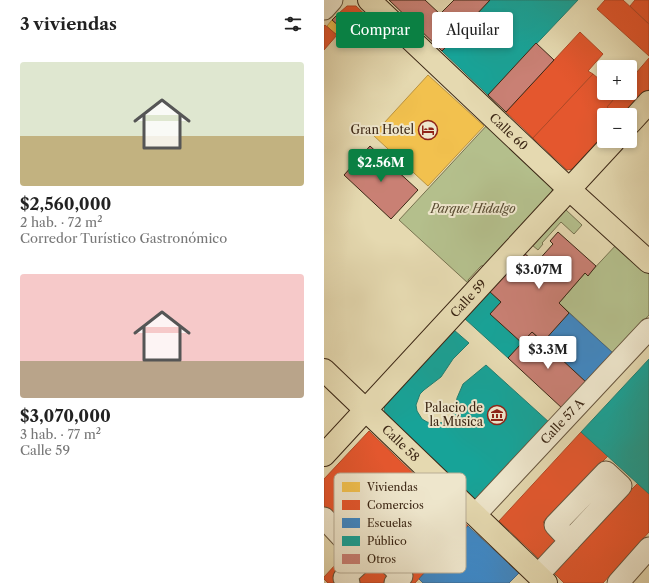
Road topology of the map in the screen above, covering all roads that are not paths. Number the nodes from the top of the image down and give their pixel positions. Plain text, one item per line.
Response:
1 (332, 0) edge
2 (359, 0) edge
3 (369, 0) edge
4 (379, 0) edge
5 (324, 9) edge
6 (649, 102) edge
7 (637, 115) edge
8 (607, 148) edge
9 (569, 189) junction
10 (649, 252) edge
11 (649, 262) edge
12 (649, 274) edge
13 (649, 329) edge
14 (324, 370) edge
15 (365, 409) junction
16 (324, 455) edge
17 (431, 473) edge
18 (466, 506) edge
19 (475, 515) junction
20 (324, 518) edge
21 (334, 529) edge
22 (570, 541) dead end
23 (649, 548) edge
24 (349, 573) edge
25 (399, 573) edge
26 (542, 579) edge
27 (349, 583) edge
28 (396, 583) edge
29 (618, 583) edge

1 - 5 street
2 - 9 street
3 - 9 main road, Calle 60
4 - 9 street
6 - 7 main road
8 - 9 main road, Calle 59
9 - 10 street
9 - 11 main road, Calle 60
9 - 12 street
9 - 15 main road, Calle 59
13 - 19 street, Calle 57 A
14 - 15 main road, Calle 58
15 - 16 main road, Calle 59
15 - 17 main road, Calle 58
18 - 19 main road, Calle 58
19 - 26 main road, Calle 58
20 - 21 street
22 - 26 street
23 - 29 street
24 - 27 street
25 - 28 street

